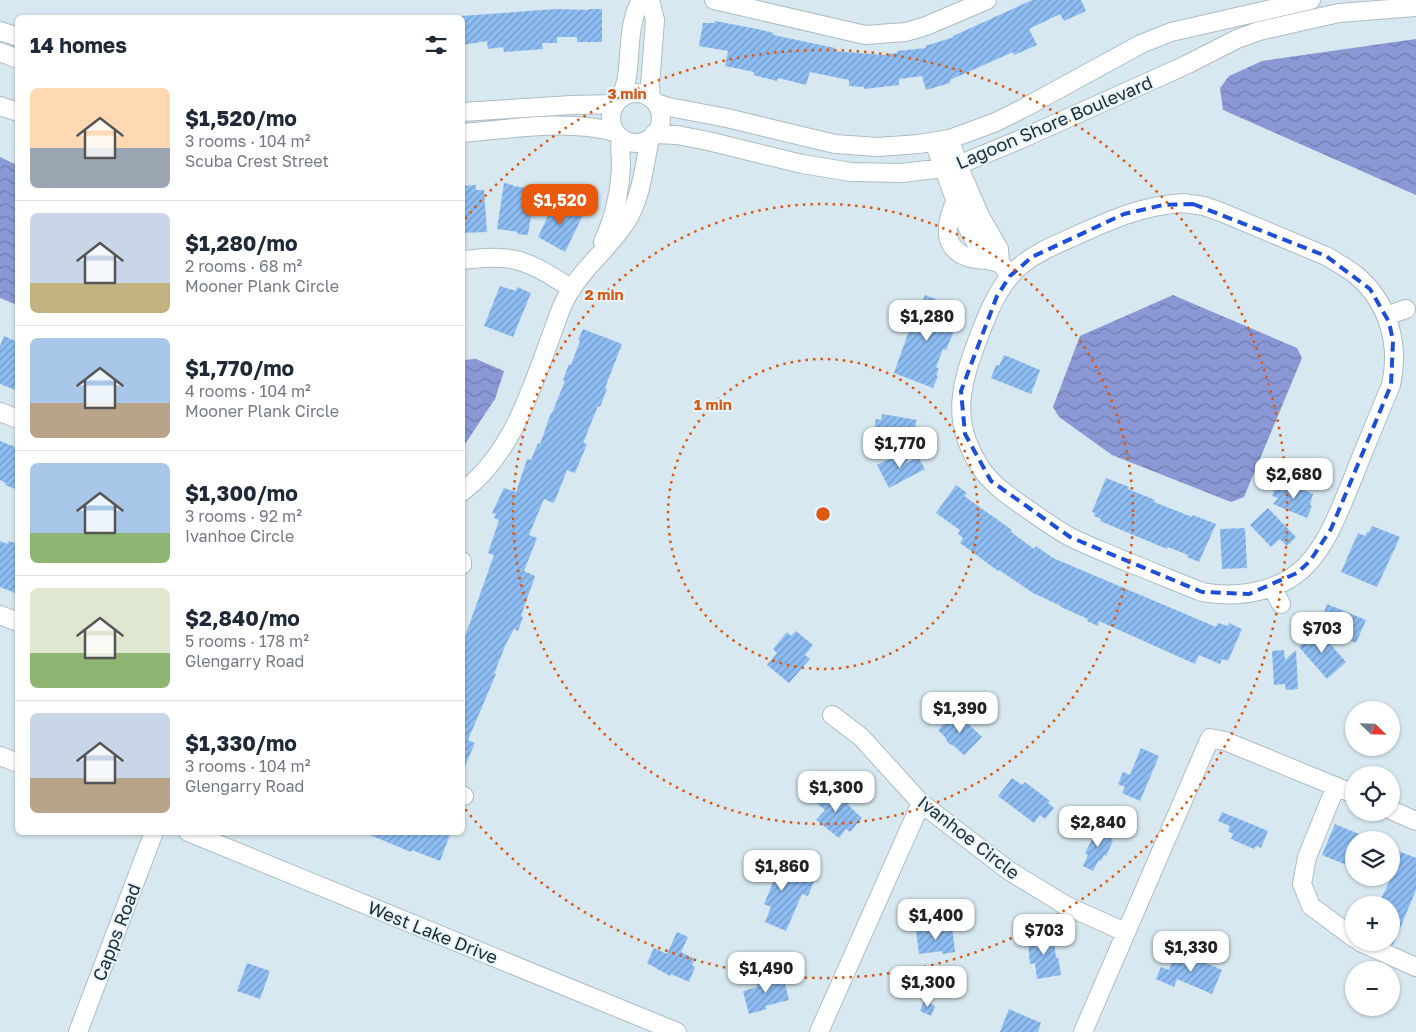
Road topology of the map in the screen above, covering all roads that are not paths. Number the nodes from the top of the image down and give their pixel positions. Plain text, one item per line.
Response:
1 (641, 0) edge
2 (650, 0) edge
3 (714, 0) edge
4 (987, 0) edge
5 (1311, 0) edge
6 (1416, 7) edge
7 (0, 30) edge
8 (15, 36) edge
9 (0, 52) edge
10 (15, 58) edge
11 (0, 94) edge
12 (15, 99) edge
13 (653, 100) junction
14 (617, 101) junction
15 (0, 106) edge
16 (15, 111) edge
17 (465, 112) edge
18 (465, 132) edge
19 (618, 135) junction
20 (652, 136) junction
21 (942, 141) junction
22 (951, 166) junction
23 (956, 200) junction
24 (465, 260) edge
25 (592, 262) junction
26 (999, 266) junction
27 (572, 288) junction
28 (1406, 309) dead end
29 (1386, 316) junction
30 (0, 412) edge
31 (15, 418) edge
32 (465, 489) edge
33 (1272, 587) junction
34 (1281, 604) dead end
35 (0, 615) edge
36 (15, 621) edge
37 (832, 715) dead end
38 (0, 756) edge
39 (15, 762) edge
40 (1336, 786) junction
41 (1345, 790) edge
42 (921, 802) junction
43 (1400, 814) edge
44 (1416, 821) edge
45 (153, 835) edge
46 (195, 835) edge
47 (1345, 931) edge
48 (1125, 932) junction
49 (1380, 951) edge
50 (1416, 967) edge
51 (78, 1032) edge
52 (677, 1032) edge
53 (819, 1032) edge
54 (1083, 1032) edge

1 - 14 street
2 - 13 street
3 - 4 street
5 - 21 street, Lagoon Shore Boulevard
6 - 22 street, Lagoon Shore Boulevard
7 - 8 street
9 - 10 street
11 - 12 street
13 - 14 street
13 - 20 street
13 - 21 street, Lagoon Shore Boulevard
14 - 17 street
14 - 19 street
15 - 16 street
18 - 19 street
19 - 20 street
19 - 25 street
20 - 22 street, Lagoon Shore Boulevard
20 - 25 street
21 - 22 street
22 - 23 street
22 - 26 street
23 - 26 street
23 - 26 street
24 - 27 street
25 - 27 street
26 - 29 street
26 - 33 street
27 - 32 street
28 - 29 street
29 - 33 street
30 - 31 street
33 - 34 street
35 - 36 street
37 - 42 street, Ivanhoe Circle
38 - 39 street
40 - 41 street
40 - 47 street
40 - 48 street
42 - 48 street, Ivanhoe Circle
42 - 53 street
43 - 44 street
45 - 51 street, Capps Road
46 - 52 street, West Lake Drive
48 - 54 street
49 - 50 street

